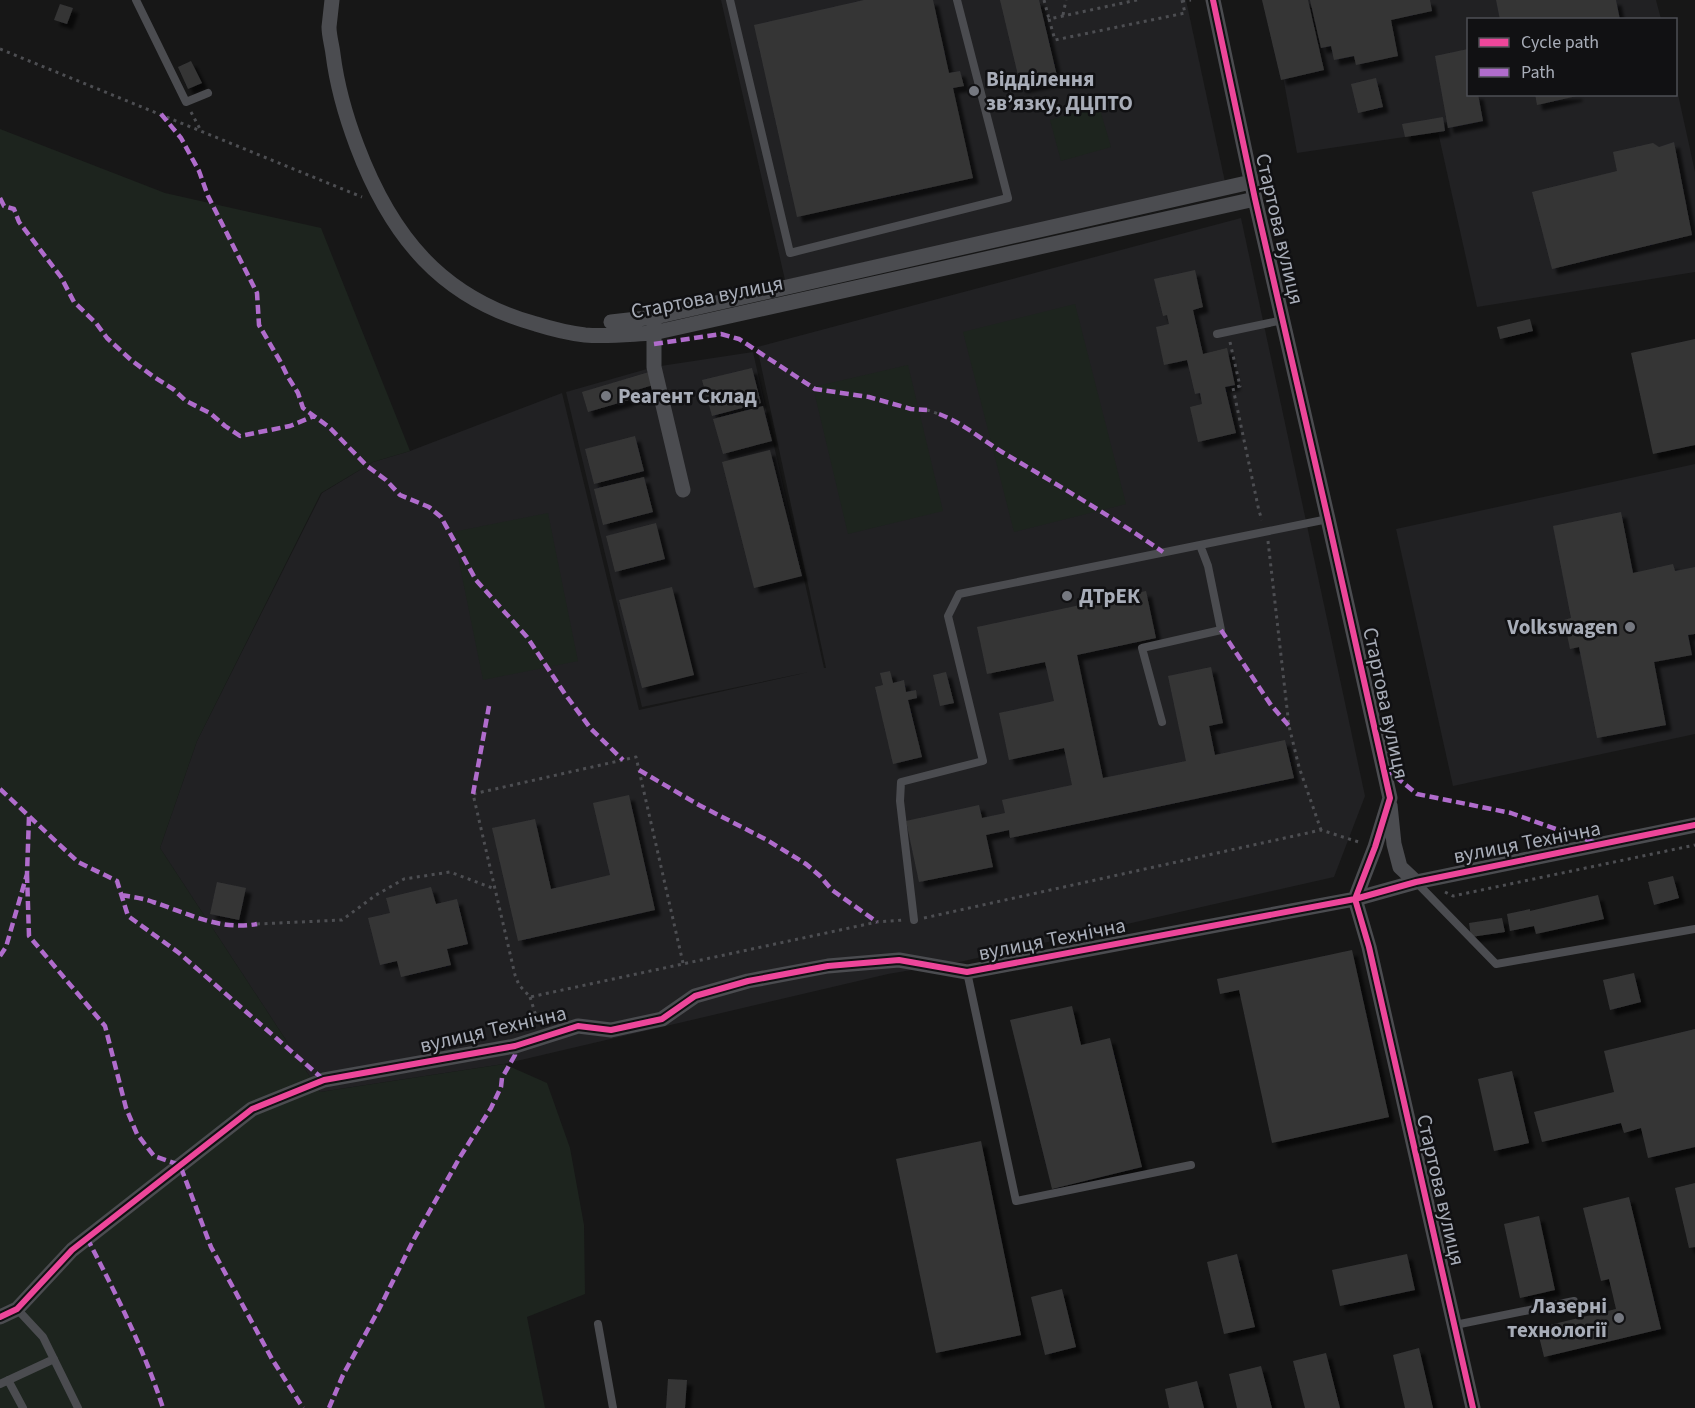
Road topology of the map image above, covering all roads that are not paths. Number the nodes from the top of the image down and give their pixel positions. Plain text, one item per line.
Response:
1 (136, 0) edge
2 (332, 0) edge
3 (730, 0) edge
4 (957, 0) edge
5 (1214, 0) edge
6 (208, 93) dead end
7 (1251, 182) junction
8 (1255, 200) junction
9 (1283, 320) junction
10 (611, 322) dead end
11 (654, 325) junction
12 (1217, 334) dead end
13 (683, 490) dead end
14 (1328, 519) junction
15 (1200, 545) junction
16 (1162, 722) dead end
17 (1390, 798) junction
18 (1695, 825) edge
19 (1416, 882) junction
20 (1354, 899) junction
21 (914, 920) road end
22 (1695, 929) edge
23 (967, 972) junction
24 (1191, 1165) dead end
25 (1574, 1301) dead end
26 (17, 1309) junction
27 (0, 1317) edge
28 (598, 1324) dead end
29 (1455, 1325) junction
30 (54, 1359) junction
31 (9, 1380) junction
32 (0, 1384) edge
33 (23, 1408) edge
34 (78, 1408) edge
35 (613, 1408) edge
36 (1473, 1408) edge

1 - 6 lane
2 - 11 street, Стартова вулиця
3 - 4 lane
5 - 7 street, Стартова вулиця
7 - 8 street, Стартова вулиця
7 - 11 street, Стартова вулиця
8 - 9 street, Стартова вулиця
8 - 11 street, Стартова вулиця
9 - 12 lane
9 - 14 street, Стартова вулиця
10 - 11 street, Стартова вулиця
11 - 13 street
14 - 15 lane
14 - 17 street, Стартова вулиця
15 - 16 lane
15 - 21 lane
17 - 19 street
17 - 20 street, Стартова вулиця
18 - 19 street, вулиця Технічна
19 - 20 street, вулиця Технічна
19 - 22 lane
20 - 23 street, вулиця Технічна
20 - 29 street, Стартова вулиця
23 - 24 lane
23 - 26 street, вулиця Технічна
25 - 29 lane
26 - 27 street, вулиця Технічна
26 - 30 lane
28 - 35 lane
29 - 36 street, Стартова вулиця
30 - 31 lane
30 - 34 lane
31 - 32 lane
31 - 33 lane

